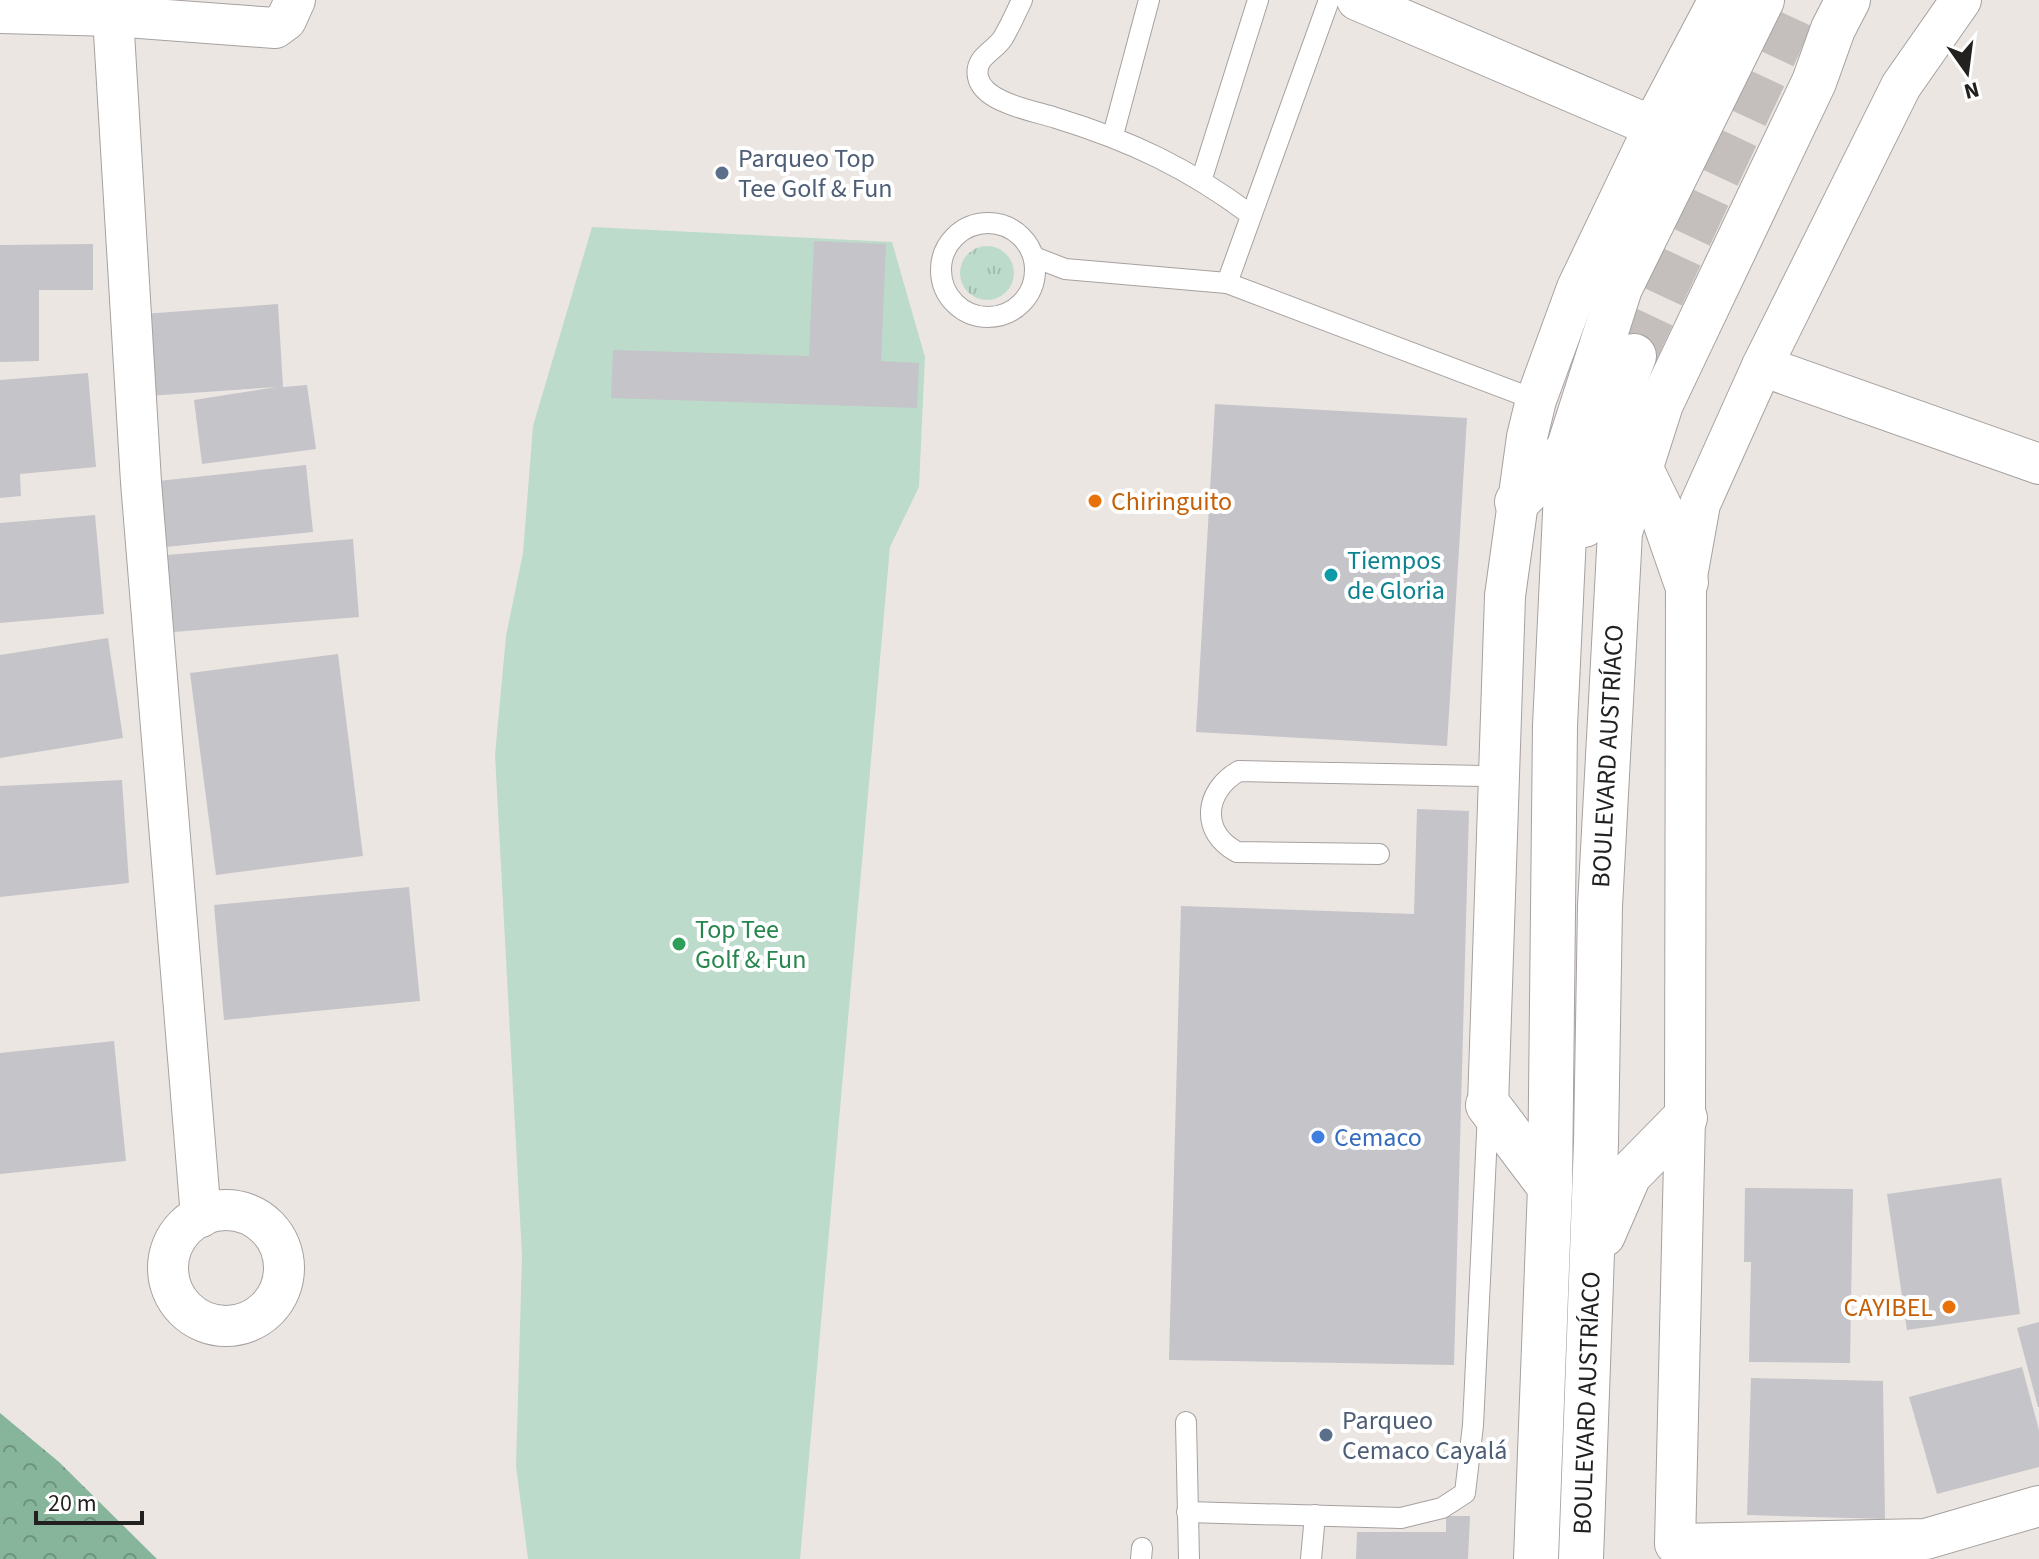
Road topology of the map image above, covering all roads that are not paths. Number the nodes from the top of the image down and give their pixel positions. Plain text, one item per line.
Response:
1 (295, 0) edge
2 (1022, 0) edge
3 (1149, 0) edge
4 (1258, 0) edge
5 (1329, 0) edge
6 (1357, 0) edge
7 (1721, 0) edge
8 (1762, 0) edge
9 (1848, 0) edge
10 (1882, 0) edge
11 (1961, 0) edge
12 (0, 13) edge
13 (113, 16) junction
14 (1814, 82) junction
15 (1654, 127) junction
16 (1113, 135) junction
17 (1202, 178) junction
18 (1251, 215) junction
19 (1034, 257) junction
20 (1227, 283) junction
21 (1634, 356) tunnel mouth
22 (1762, 366) junction
23 (1536, 400) junction
24 (1568, 450) junction
25 (2039, 464) edge
26 (1639, 465) junction
27 (1517, 502) junction
28 (1686, 582) junction
29 (1563, 609) junction
30 (1497, 773) junction
31 (1379, 854) dead end
32 (1488, 1105) junction
33 (1685, 1118) junction
34 (1550, 1187) junction
35 (201, 1217) dead end
36 (1590, 1275) junction
37 (1186, 1422) dead end
38 (2039, 1506) edge
39 (1187, 1512) junction
40 (1315, 1515) junction
41 (1189, 1559) edge
42 (1311, 1559) edge
43 (1536, 1559) edge
44 (1581, 1559) edge

1 - 13 street
2 - 16 lane
3 - 16 lane
4 - 17 lane
5 - 18 lane
6 - 15 street
7 - 15 main road
8 - 24 main road, BOULEVARD AUSTRÍACO
9 - 14 main road, BOULEVARD AUSTRÍACO
10 - 14 main road
11 - 22 street
12 - 13 street
13 - 35 street
14 - 26 main road, BOULEVARD AUSTRÍACO
15 - 23 street
16 - 17 lane
17 - 18 lane
18 - 20 lane
19 - 19 lane
19 - 20 lane
20 - 23 lane
21 - 29 main road
22 - 25 street
22 - 28 street
23 - 27 street
24 - 27 main road
24 - 29 main road, BOULEVARD AUSTRÍACO
26 - 28 main road
26 - 36 main road, BOULEVARD AUSTRÍACO
27 - 30 street
28 - 33 street
29 - 34 main road, BOULEVARD AUSTRÍACO
30 - 31 lane
30 - 32 street
32 - 34 main road
32 - 40 lane
33 - 36 main road
33 - 38 street
34 - 43 main road, BOULEVARD AUSTRÍACO
36 - 44 main road, BOULEVARD AUSTRÍACO
37 - 39 lane
39 - 40 lane
39 - 41 lane
40 - 42 lane

